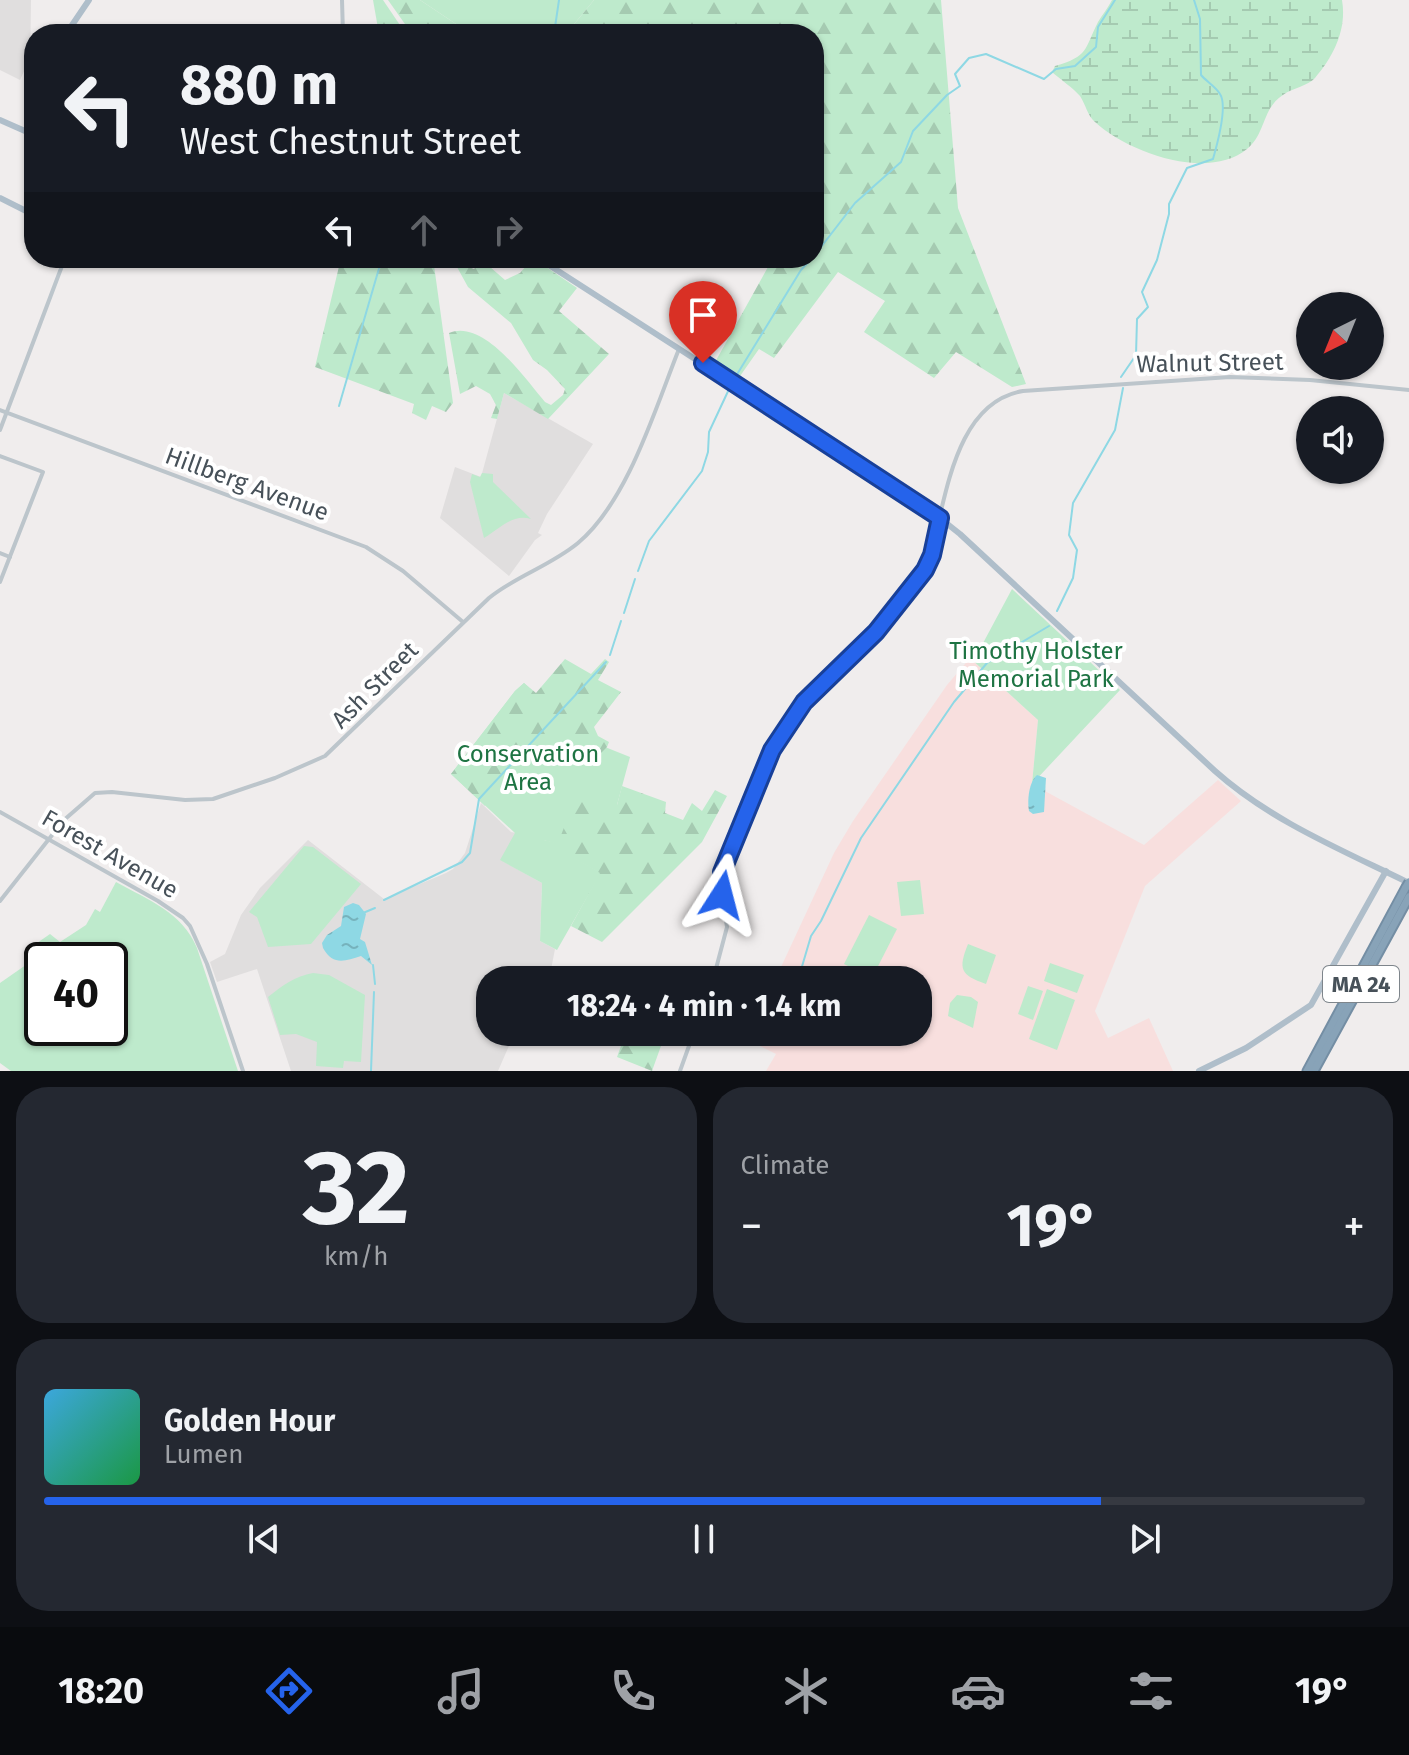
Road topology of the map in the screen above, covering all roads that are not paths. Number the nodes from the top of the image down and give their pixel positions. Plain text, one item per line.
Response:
1 (89, 0) edge
2 (342, 0) edge
3 (73, 24) edge
4 (343, 24) edge
5 (0, 120) edge
6 (24, 131) edge
7 (0, 198) edge
8 (24, 210) edge
9 (61, 268) edge
10 (554, 268) edge
11 (680, 348) junction
12 (1409, 390) edge
13 (0, 410) edge
14 (7, 413) junction
15 (0, 430) edge
16 (0, 456) edge
17 (940, 518) junction
18 (0, 553) edge
19 (10, 557) junction
20 (0, 582) edge
21 (463, 623) junction
22 (0, 812) edge
23 (48, 839) junction
24 (1386, 871) junction
25 (1408, 884) edge
26 (1409, 897) edge
27 (0, 901) edge
28 (717, 966) edge
29 (1325, 1045) junction
30 (689, 1046) edge
31 (243, 1071) edge
32 (680, 1071) edge
33 (1199, 1071) edge
34 (1305, 1071) edge
35 (1315, 1071) edge

1 - 3 main road
2 - 4 street
5 - 6 main road
7 - 8 main road
9 - 14 street
10 - 11 main road
11 - 17 main road
11 - 21 street, Ash Street
12 - 17 street, Walnut Street
13 - 14 street, Hillberg Avenue
14 - 15 street
14 - 21 street, Hillberg Avenue
16 - 19 street
17 - 24 main road
17 - 28 street
18 - 19 street
19 - 20 street
21 - 23 street, Ash Street
22 - 23 street, Forest Avenue
23 - 27 street, Ash Street
23 - 31 street, Forest Avenue
24 - 25 main road
24 - 33 main road
25 - 29 highway, MA 24
26 - 29 highway, MA 24
29 - 34 highway
29 - 35 highway
30 - 32 street

